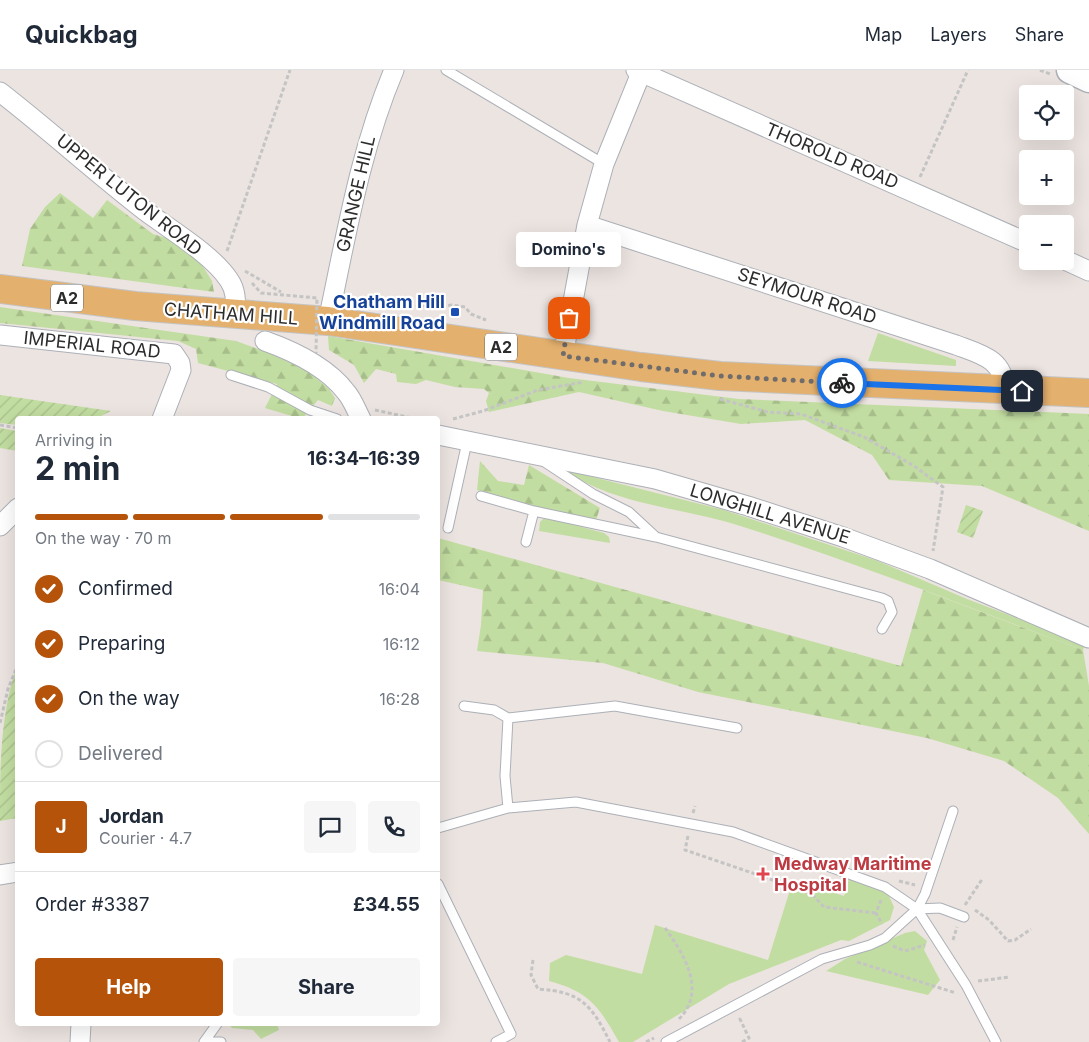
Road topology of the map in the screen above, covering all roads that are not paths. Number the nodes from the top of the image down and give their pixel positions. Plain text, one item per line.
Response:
1 (394, 70) edge
2 (446, 70) edge
3 (1070, 70) edge
4 (638, 71) edge
5 (1089, 79) edge
6 (0, 92) edge
7 (604, 164) junction
8 (588, 225) junction
9 (1019, 239) edge
10 (1074, 264) edge
11 (1089, 271) edge
12 (0, 289) edge
13 (235, 313) junction
14 (329, 313) junction
15 (0, 335) edge
16 (265, 340) dead end
17 (563, 356) junction
18 (231, 375) dead end
19 (1004, 390) junction
20 (1089, 393) edge
21 (163, 416) edge
22 (328, 416) edge
23 (359, 416) edge
24 (443, 427) edge
25 (467, 442) junction
26 (536, 456) junction
27 (481, 496) dead end
28 (534, 511) junction
29 (448, 528) dead end
30 (656, 538) junction
31 (526, 542) dead end
32 (882, 629) dead end
33 (1089, 638) edge
34 (464, 706) dead end
35 (508, 718) junction
36 (737, 728) dead end
37 (508, 808) junction
38 (953, 811) dead end
39 (440, 827) edge
40 (15, 872) edge
41 (0, 875) edge
42 (440, 888) edge
43 (917, 909) junction
44 (963, 917) road end
45 (82, 1026) edge
46 (216, 1026) edge
47 (663, 1038) edge
48 (80, 1042) edge
49 (204, 1042) edge
50 (211, 1042) edge
51 (221, 1042) edge
52 (496, 1042) edge
53 (996, 1042) edge

1 - 14 street, GRANGE HILL
2 - 7 lane
3 - 5 street
4 - 7 street
4 - 9 street, THOROLD ROAD
6 - 13 street, UPPER LUTON ROAD
7 - 8 street
8 - 17 street
8 - 19 street, SEYMOUR ROAD
10 - 11 street
12 - 13 main road, CHATHAM HILL / A2
13 - 14 main road, CHATHAM HILL / A2
14 - 17 main road, CHATHAM HILL / A2
15 - 21 street, IMPERIAL ROAD
16 - 23 street
17 - 19 main road, CHATHAM HILL / A2
18 - 22 lane
19 - 20 main road, CHATHAM HILL / A2
24 - 25 street, LONGHILL AVENUE
25 - 26 street, LONGHILL AVENUE
25 - 29 lane
26 - 30 lane
26 - 33 street, LONGHILL AVENUE
27 - 28 lane
28 - 30 lane
28 - 31 lane
30 - 32 lane
34 - 35 lane
35 - 36 lane
35 - 37 lane
37 - 39 lane
37 - 43 lane
38 - 43 lane
40 - 41 street
42 - 52 lane
43 - 44 lane
43 - 47 lane
43 - 53 lane
45 - 48 street
46 - 49 lane
50 - 51 lane

